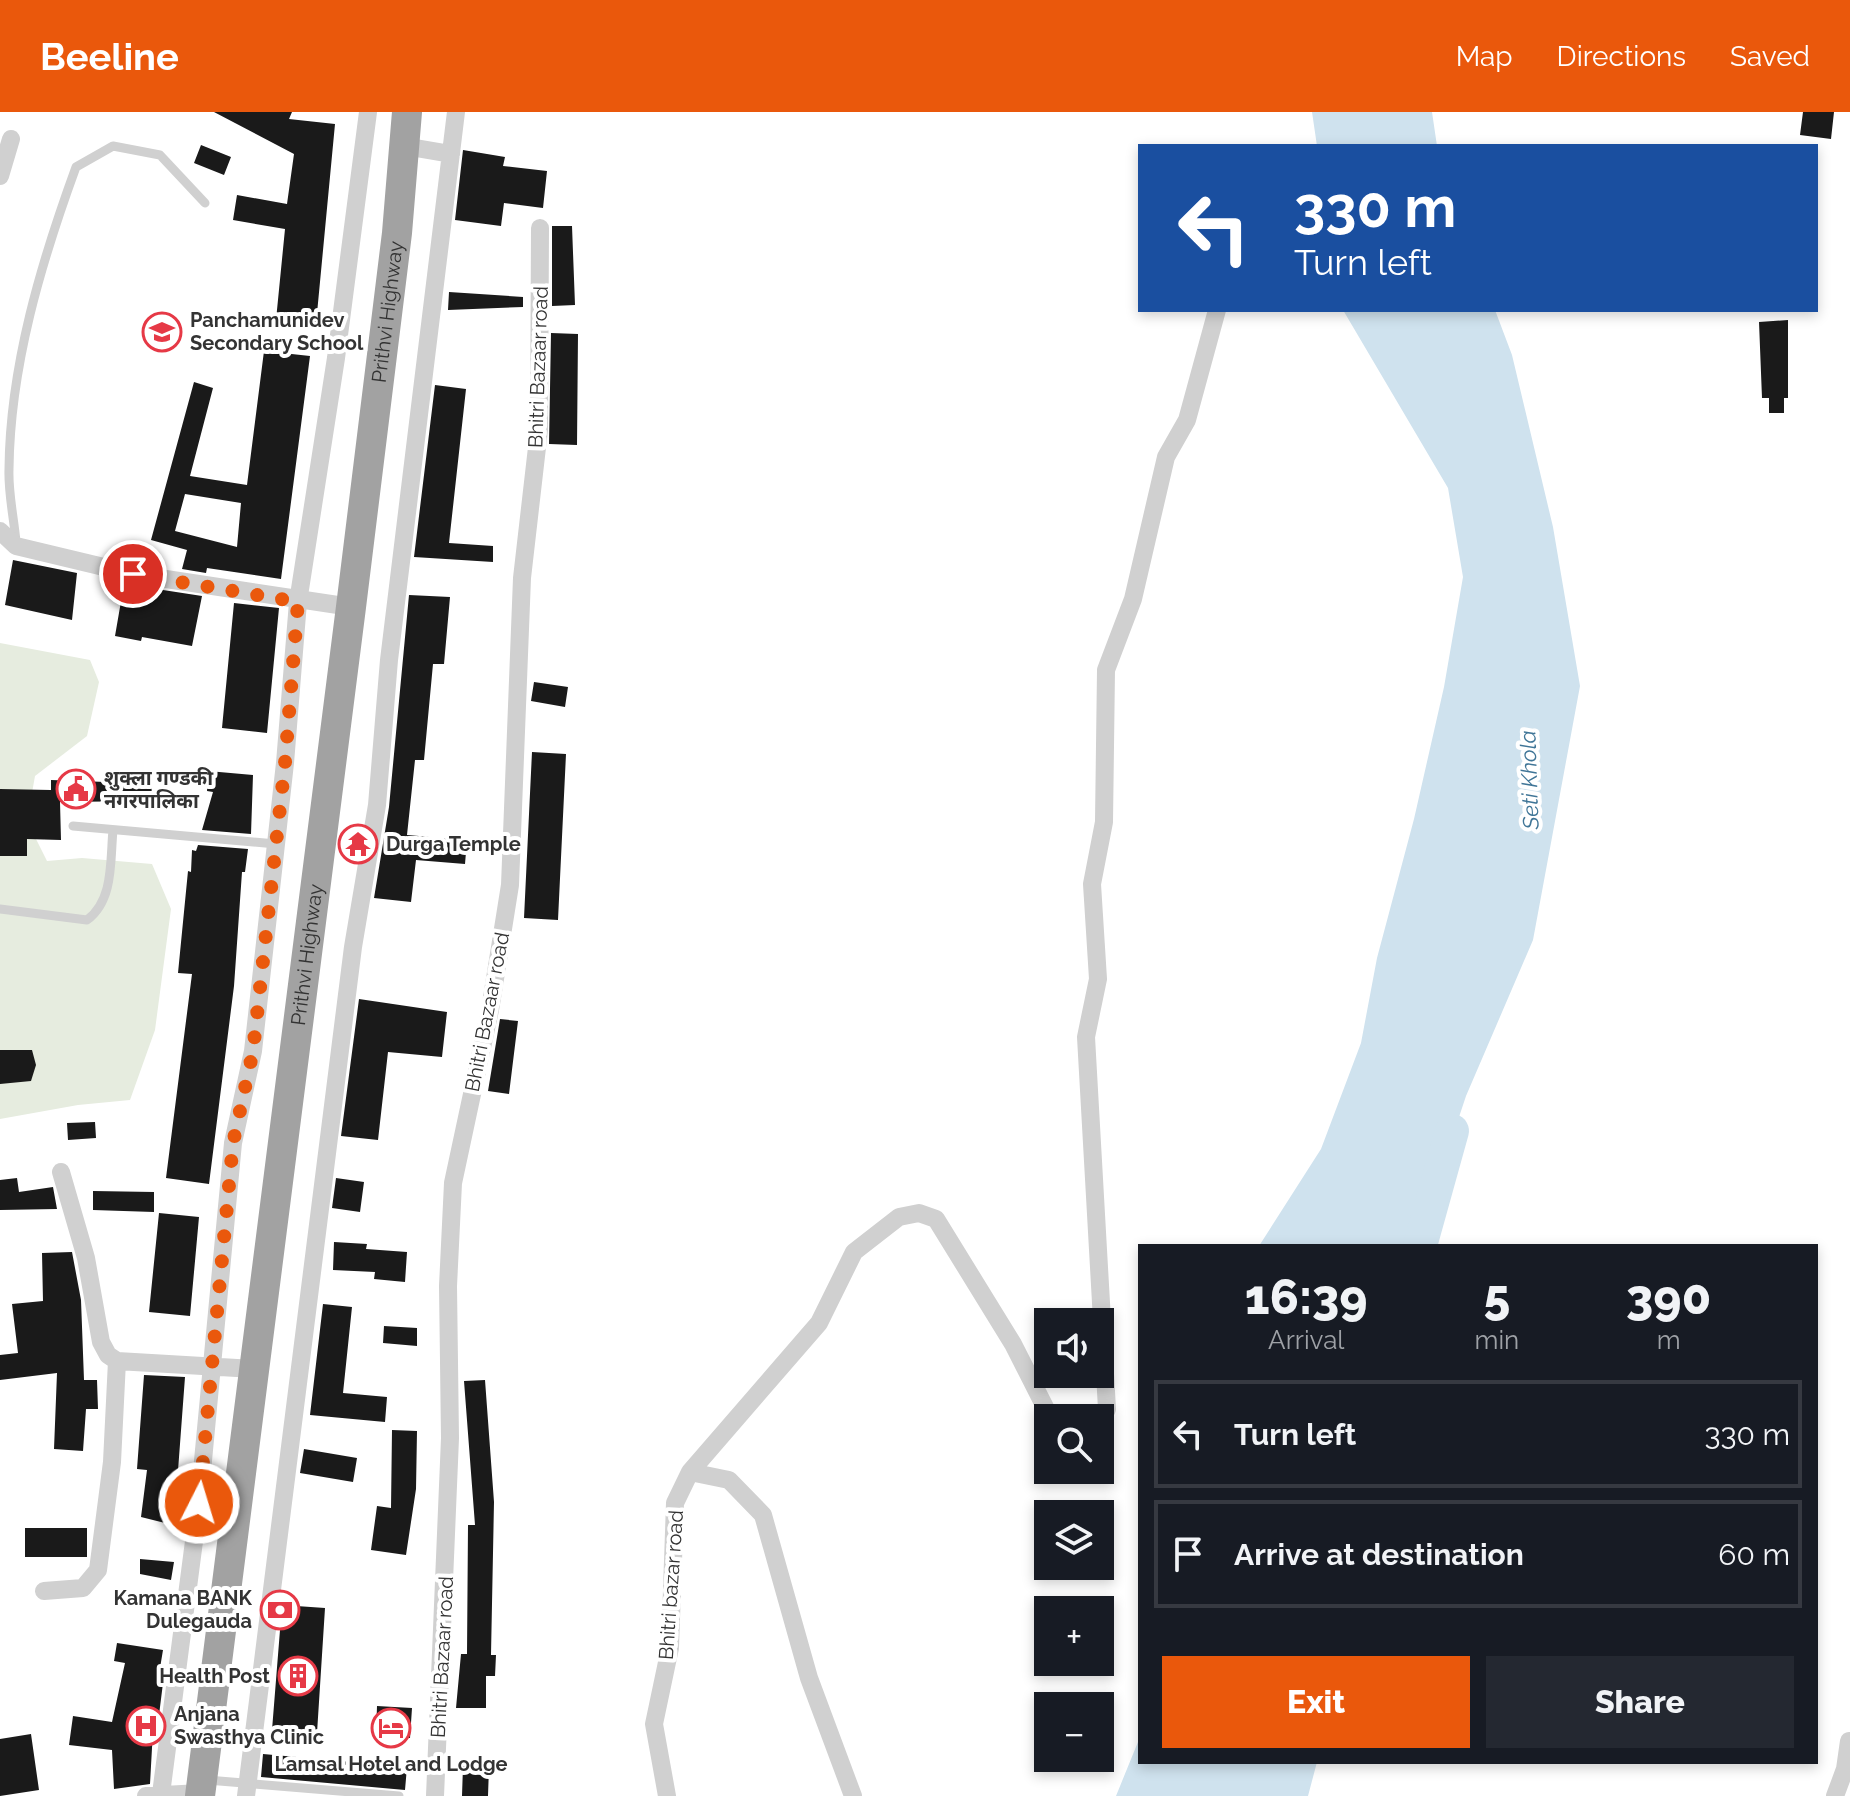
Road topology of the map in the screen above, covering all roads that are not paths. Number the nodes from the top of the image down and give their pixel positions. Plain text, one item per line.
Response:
1 (368, 112) edge
2 (407, 112) edge
3 (456, 112) edge
4 (11, 139) dead end
5 (404, 146) junction
6 (451, 154) junction
7 (0, 176) edge
8 (205, 203) dead end
9 (540, 228) dead end
10 (1216, 312) edge
11 (0, 531) edge
12 (16, 546) junction
13 (298, 602) junction
14 (351, 607) junction
15 (73, 826) dead end
16 (113, 830) junction
17 (276, 844) junction
18 (0, 909) edge
19 (61, 1172) dead end
20 (117, 1361) junction
21 (212, 1364) junction
22 (254, 1369) junction
23 (1043, 1404) edge
24 (1107, 1404) edge
25 (690, 1472) junction
26 (44, 1591) dead end
27 (1849, 1741) edge
28 (201, 1789) edge
29 (247, 1789) edge
30 (153, 1795) edge
31 (399, 1796) edge
32 (435, 1796) edge
33 (667, 1796) edge
34 (853, 1796) edge
35 (1835, 1796) edge

1 - 13 street
2 - 5 highway, Prithvi Highway
3 - 6 street
4 - 7 street
5 - 6 street
5 - 14 highway, Prithvi Highway
6 - 29 street
8 - 12 lane
9 - 32 street, Bhitri Bazaar road
10 - 24 street
11 - 12 street
12 - 13 street
13 - 14 street
13 - 17 street
14 - 22 highway, Prithvi Highway
15 - 16 lane
16 - 17 lane
16 - 18 lane
17 - 21 street
19 - 20 street
20 - 21 street
20 - 26 street
21 - 22 street
21 - 30 street
22 - 28 highway, Prithvi Highway
23 - 25 street, Bhitri bazar road
25 - 33 street, Bhitri bazar road
25 - 34 street
27 - 35 street
28 - 29 lane
28 - 30 street
29 - 31 lane

